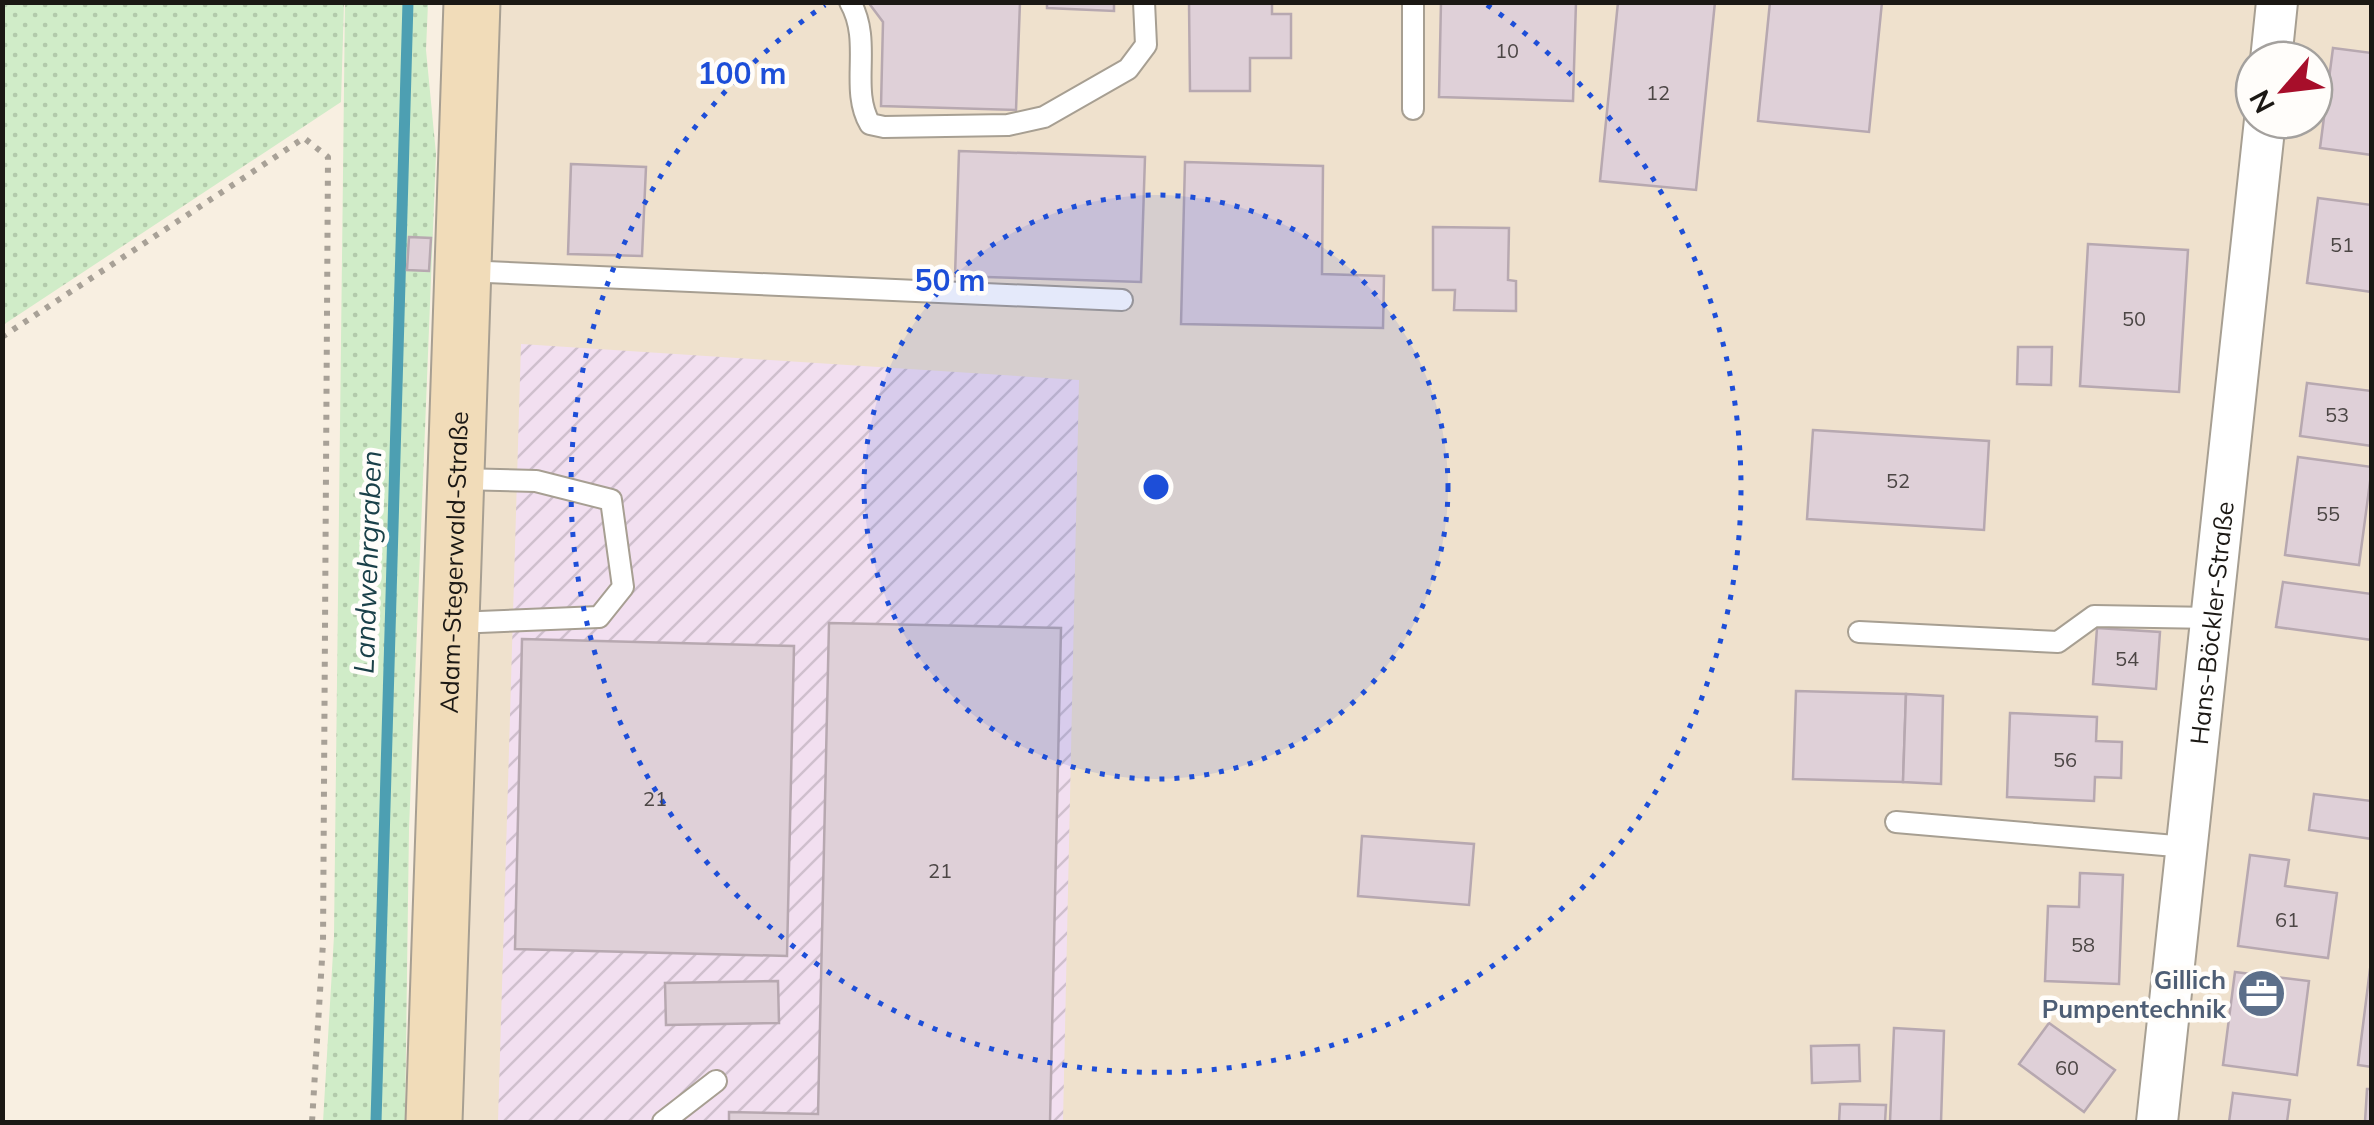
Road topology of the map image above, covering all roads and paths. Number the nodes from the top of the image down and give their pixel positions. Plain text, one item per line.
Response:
1 (472, 2) edge
2 (850, 2) edge
3 (1144, 2) edge
4 (1414, 2) edge
5 (2277, 2) edge
6 (2273, 40) edge
7 (1413, 109) dead end
8 (2262, 140) edge
9 (464, 270) junction
10 (1122, 300) dead end
11 (2, 337) edge
12 (456, 479) junction
13 (2214, 618) junction
14 (453, 623) junction
15 (1859, 632) dead end
16 (1896, 822) dead end
17 (2187, 847) junction
18 (716, 1080) dead end
19 (312, 1122) edge
20 (434, 1122) edge
21 (663, 1122) edge
22 (2156, 1122) edge

1 - 9 main road, Adam-Stegerwald-Straße
2 - 3 lane
4 - 7 lane
5 - 6 street
8 - 13 street, Hans-Böckler-Straße
9 - 10 lane
9 - 12 main road, Adam-Stegerwald-Straße
11 - 19 path
12 - 14 main road, Adam-Stegerwald-Straße
12 - 14 lane
13 - 15 lane
13 - 17 street, Hans-Böckler-Straße
14 - 20 main road, Adam-Stegerwald-Straße
16 - 17 lane
17 - 22 street, Hans-Böckler-Straße
18 - 21 lane

